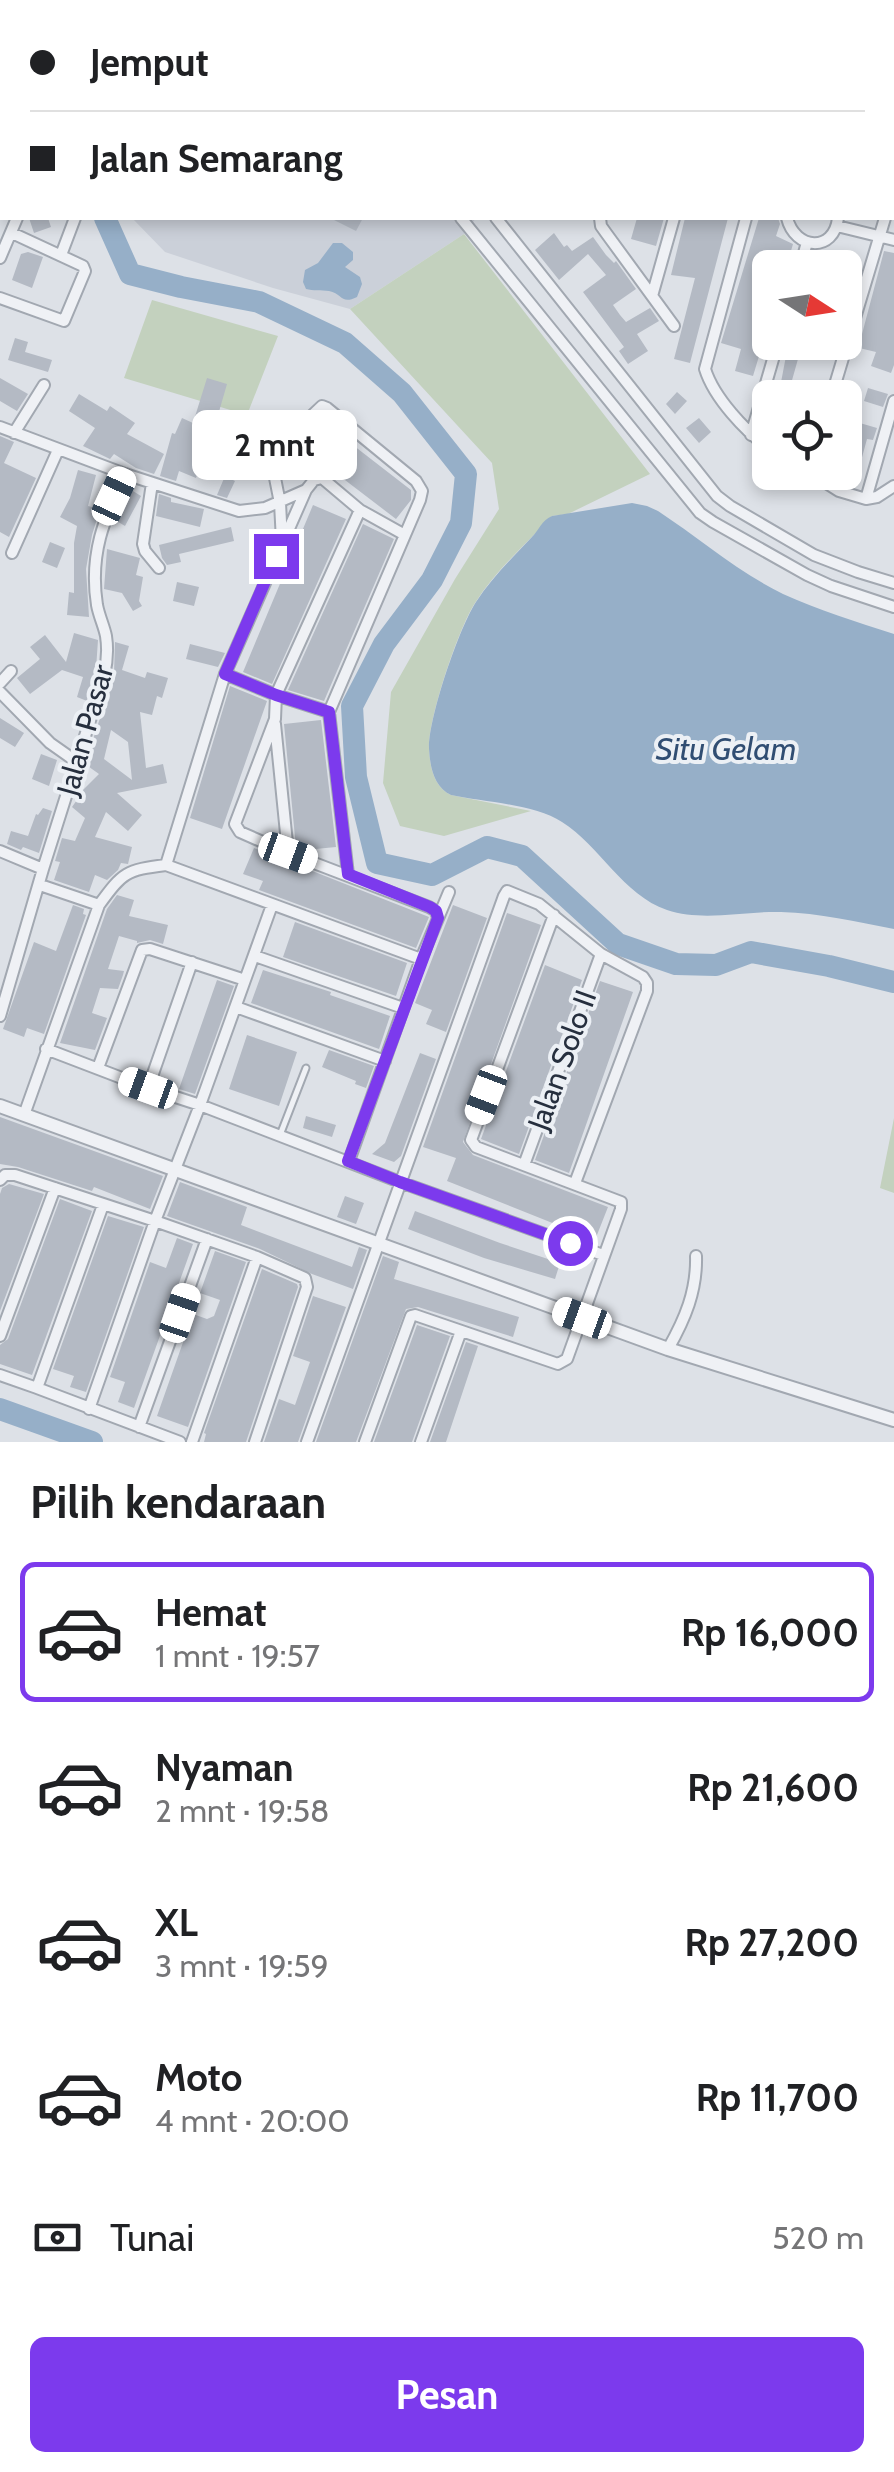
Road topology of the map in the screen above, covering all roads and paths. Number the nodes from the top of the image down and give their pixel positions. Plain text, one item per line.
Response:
1 (15, 220) edge
2 (74, 220) edge
3 (463, 220) edge
4 (498, 220) edge
5 (600, 220) edge
6 (673, 220) edge
7 (745, 220) edge
8 (788, 220) edge
9 (884, 220) edge
10 (838, 222) edge
11 (12, 233) junction
12 (880, 236) junction
13 (894, 240) edge
14 (807, 242) junction
15 (805, 250) edge
16 (61, 255) junction
17 (0, 258) edge
18 (652, 296) junction
19 (0, 298) edge
20 (674, 326) dead end
21 (773, 360) edge
22 (836, 380) edge
23 (44, 385) dead end
24 (894, 402) edge
25 (0, 428) edge
26 (14, 432) junction
27 (751, 434) joint
28 (58, 450) junction
29 (125, 474) junction
30 (152, 483) junction
31 (894, 486) edge
32 (306, 490) junction
33 (837, 490) edge
34 (866, 499) junction
35 (280, 502) junction
36 (360, 510) junction
37 (405, 535) junction
38 (282, 541) junction
39 (12, 553) dead end
40 (159, 568) dead end
41 (894, 583) edge
42 (892, 603) edge
43 (11, 671) dead end
44 (225, 674) junction
45 (0, 683) edge
46 (0, 692) edge
47 (276, 695) junction
48 (329, 712) junction
49 (274, 719) junction
50 (77, 762) junction
51 (0, 851) edge
52 (288, 853) junction
53 (166, 865) junction
54 (43, 869) junction
55 (348, 874) junction
56 (40, 884) junction
57 (448, 892) dead end
58 (99, 904) junction
59 (272, 905) junction
60 (554, 915) junction
61 (438, 918) junction
62 (601, 954) junction
63 (254, 956) junction
64 (421, 959) junction
65 (192, 962) junction
66 (245, 980) junction
67 (236, 1007) junction
68 (404, 1008) junction
69 (0, 1016) edge
70 (46, 1049) junction
71 (385, 1061) junction
72 (98, 1068) junction
73 (306, 1068) dead end
74 (148, 1088) junction
75 (200, 1104) junction
76 (0, 1106) edge
77 (24, 1114) junction
78 (280, 1135) junction
79 (348, 1161) junction
80 (524, 1165) junction
81 (174, 1169) junction
82 (0, 1180) edge
83 (400, 1182) junction
84 (575, 1182) junction
85 (55, 1188) junction
86 (103, 1205) junction
87 (155, 1221) junction
88 (206, 1239) junction
89 (378, 1243) junction
90 (604, 1255) junction
91 (696, 1256) dead end
92 (257, 1257) junction
93 (582, 1318) junction
94 (461, 1331) junction
95 (0, 1336) edge
96 (668, 1349) junction
97 (0, 1375) edge
98 (37, 1388) junction
99 (89, 1409) junction
100 (894, 1420) edge
101 (139, 1427) junction
102 (180, 1442) edge
103 (192, 1442) edge
104 (255, 1442) edge
105 (307, 1442) edge
106 (365, 1442) edge
107 (421, 1442) edge

1 - 11 street
2 - 16 street
3 - 42 street
4 - 41 street
5 - 18 street
6 - 18 street
7 - 27 street
8 - 14 street
9 - 12 street
10 - 12 street
10 - 14 street
11 - 16 street
11 - 17 street
12 - 13 street
12 - 22 street
14 - 15 street
16 - 19 street
18 - 20 street
21 - 27 street
23 - 26 street
24 - 34 street
25 - 26 street
26 - 28 street
28 - 29 street
28 - 39 street
29 - 30 street
29 - 50 street, Jalan Pasar
30 - 35 street
30 - 40 street
31 - 34 street
32 - 35 street
32 - 36 street
32 - 38 street
33 - 34 street
35 - 37 street
35 - 38 street
36 - 37 street
36 - 47 street
37 - 48 street
38 - 44 street
43 - 45 street
44 - 47 street
44 - 53 street
46 - 50 street
47 - 48 street
47 - 49 street
48 - 55 street
49 - 52 street
49 - 52 street
50 - 54 street, Jalan Pasar
51 - 54 street
52 - 55 street
53 - 58 street
53 - 59 street
54 - 56 street, Jalan Pasar
55 - 61 street
56 - 58 street
56 - 69 street, Jalan Pasar
57 - 61 street
58 - 70 street
59 - 63 street
59 - 64 street
60 - 62 street
60 - 80 street
60 - 83 street
61 - 64 street
62 - 80 street, Jalan Solo II
62 - 84 street
63 - 66 street
63 - 68 street
64 - 68 street
65 - 66 street
65 - 72 street
65 - 74 street
66 - 67 street
67 - 71 street
67 - 75 street
68 - 71 street
70 - 72 street
70 - 77 street
71 - 79 street
72 - 74 street
73 - 78 lane
74 - 75 street
75 - 78 street
75 - 81 street
76 - 77 street
77 - 81 street
78 - 79 street
79 - 83 street
80 - 84 street
81 - 87 street
81 - 89 street
82 - 85 street
83 - 89 street
83 - 90 street
84 - 90 street
85 - 86 street
85 - 95 street
86 - 87 street
86 - 98 street
87 - 88 street
87 - 99 street
88 - 92 street
88 - 101 street
89 - 93 street
89 - 105 street
90 - 93 street
91 - 96 street
92 - 103 street
92 - 104 street
93 - 94 street
93 - 96 street
94 - 106 street
94 - 107 street
96 - 100 street
97 - 98 street
98 - 99 street
99 - 101 street
101 - 102 street

